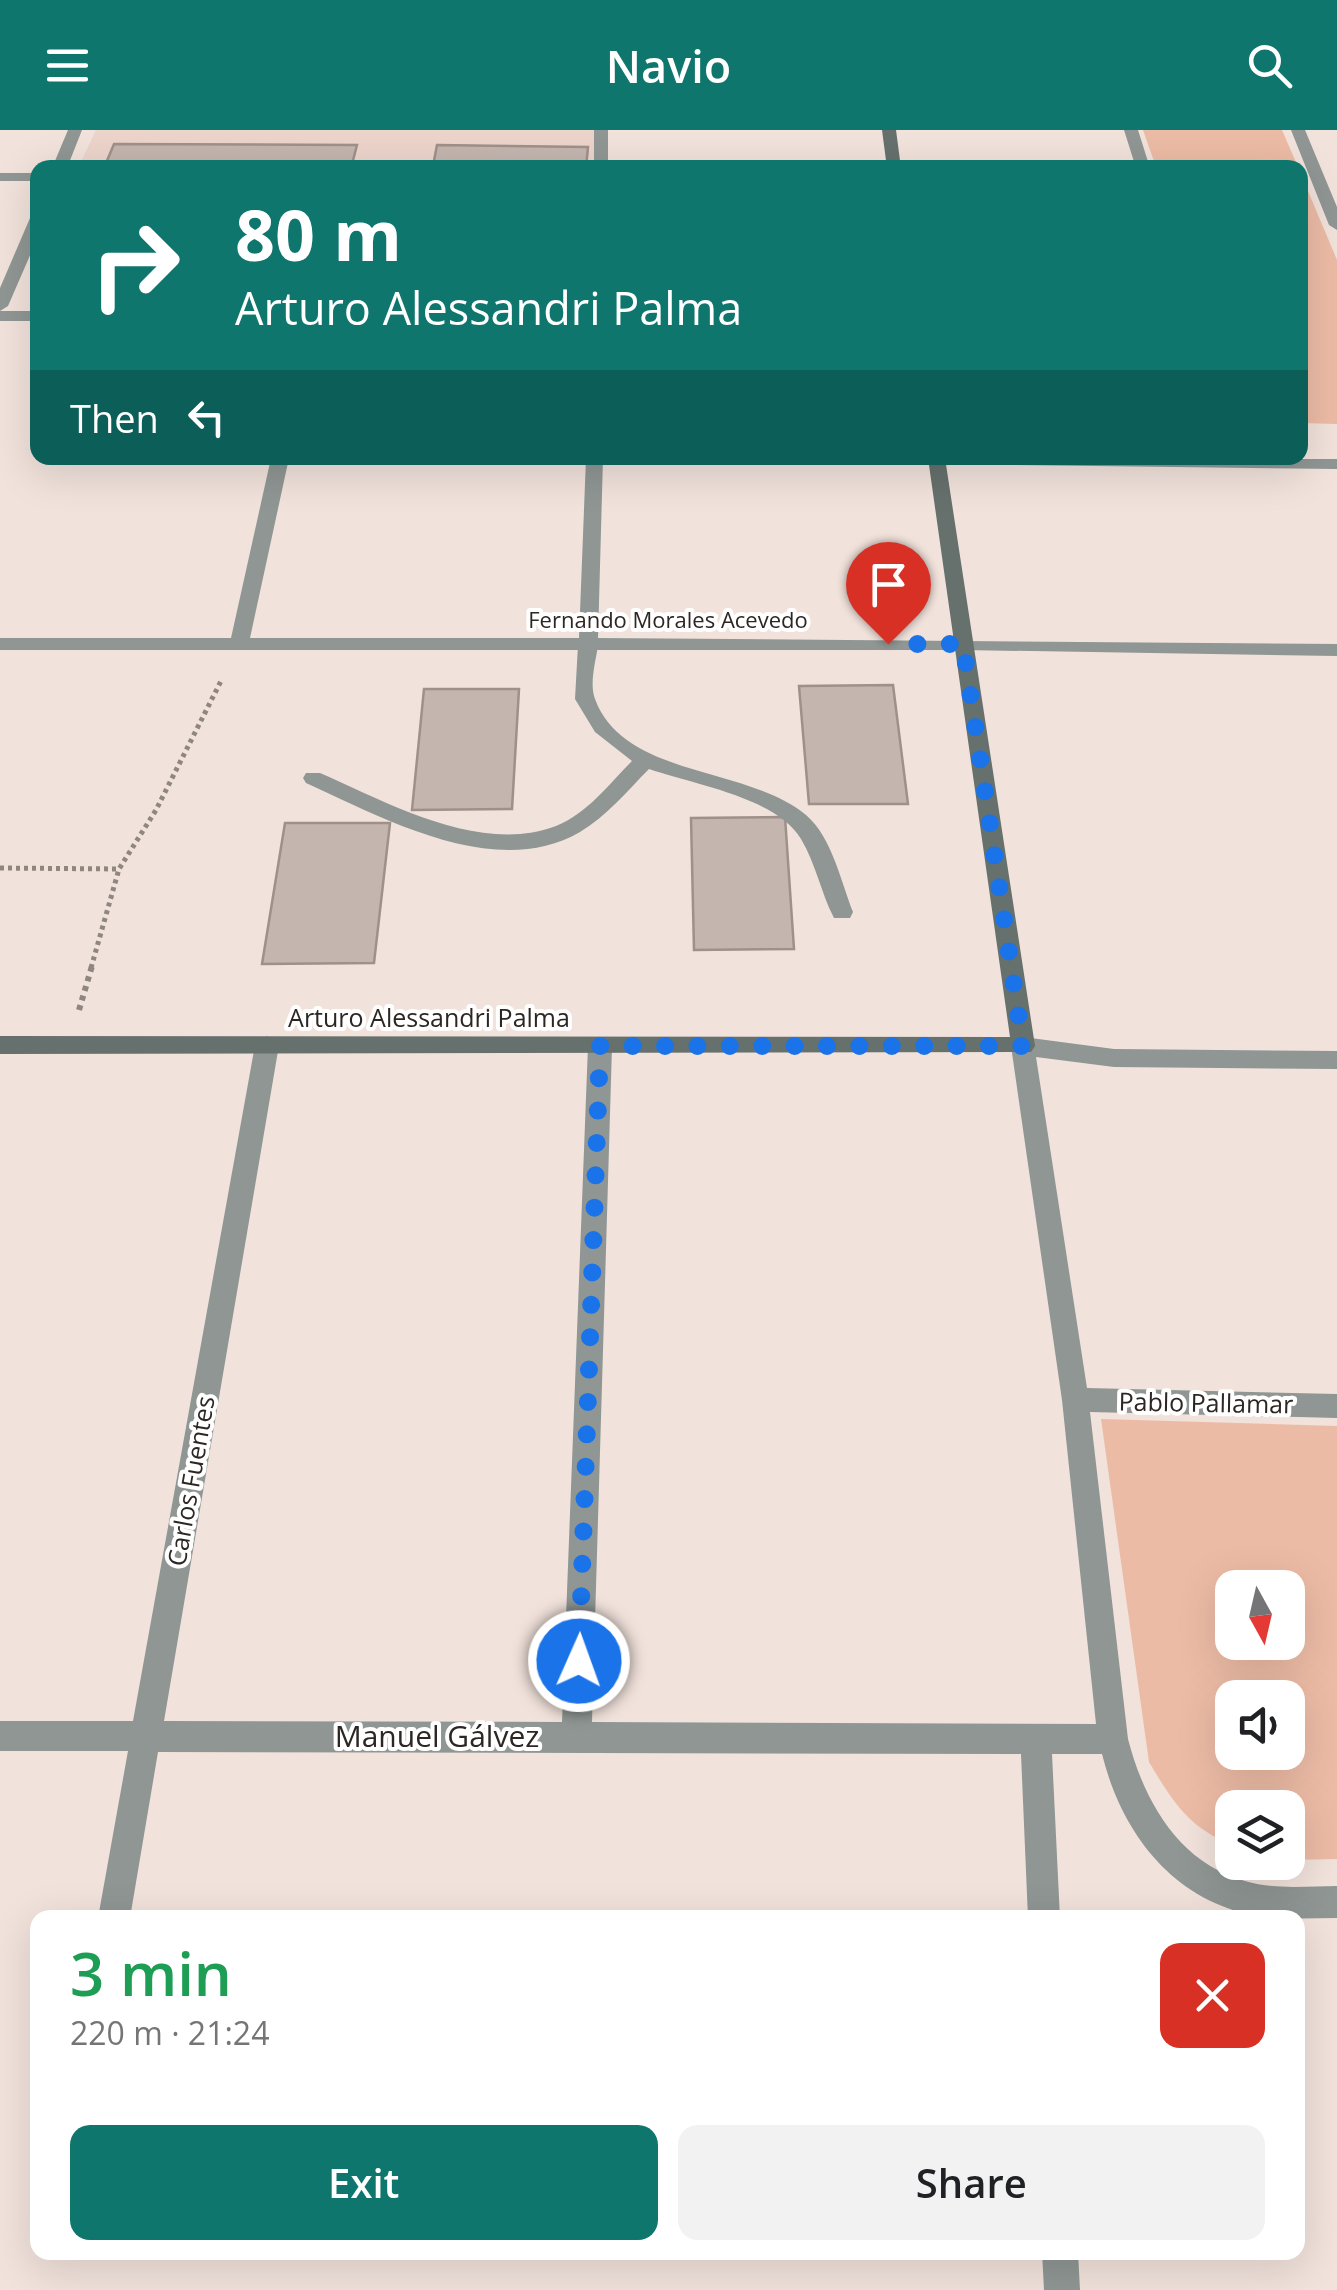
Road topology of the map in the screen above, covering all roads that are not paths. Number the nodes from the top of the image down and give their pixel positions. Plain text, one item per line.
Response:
1 (75, 130) edge
2 (601, 130) edge
3 (888, 130) edge
4 (1131, 130) edge
5 (1298, 130) edge
6 (62, 160) edge
7 (601, 160) edge
8 (893, 160) edge
9 (1140, 160) edge
10 (0, 177) edge
11 (30, 177) edge
12 (1337, 225) edge
13 (30, 237) edge
14 (0, 306) edge
15 (0, 316) edge
16 (30, 316) edge
17 (1308, 463) edge
18 (1337, 464) edge
19 (278, 465) edge
20 (595, 465) edge
21 (937, 465) edge
22 (0, 644) edge
23 (963, 644) junction
24 (588, 645) junction
25 (238, 646) junction
26 (1337, 650) edge
27 (645, 760) junction
28 (313, 778) dead end
29 (842, 912) dead end
30 (0, 1045) edge
31 (267, 1045) junction
32 (600, 1046) junction
33 (1023, 1046) junction
34 (1337, 1060) edge
35 (1075, 1400) junction
36 (1337, 1406) edge
37 (0, 1736) edge
38 (146, 1737) junction
39 (576, 1738) junction
40 (1036, 1739) junction
41 (1114, 1739) junction
42 (1337, 1902) edge
43 (115, 1910) edge
44 (1044, 1910) edge
45 (1060, 2260) edge
46 (1062, 2290) edge

1 - 6 street
2 - 7 street
3 - 8 street
4 - 9 street
5 - 12 street
10 - 11 street
13 - 14 street
15 - 16 street
17 - 18 street
19 - 25 street
20 - 24 street
21 - 23 street
22 - 25 street, Fernando Morales Acevedo
23 - 24 street, Fernando Morales Acevedo
23 - 26 street, Fernando Morales Acevedo
23 - 33 street
24 - 25 street, Fernando Morales Acevedo
24 - 27 street
27 - 28 street
27 - 29 street
30 - 31 street, Arturo Alessandri Palma
31 - 32 street, Arturo Alessandri Palma
31 - 38 street, Carlos Fuentes
32 - 33 street, Arturo Alessandri Palma
32 - 39 street
33 - 34 street, Arturo Alessandri Palma
33 - 35 street
35 - 36 street, Pablo Pallamar
35 - 41 street
37 - 38 street, Manuel Gálvez
38 - 39 street, Manuel Gálvez
38 - 43 street, Carlos Fuentes
39 - 40 street, Manuel Gálvez
40 - 41 street, Manuel Gálvez
40 - 44 street
41 - 42 street
45 - 46 street

